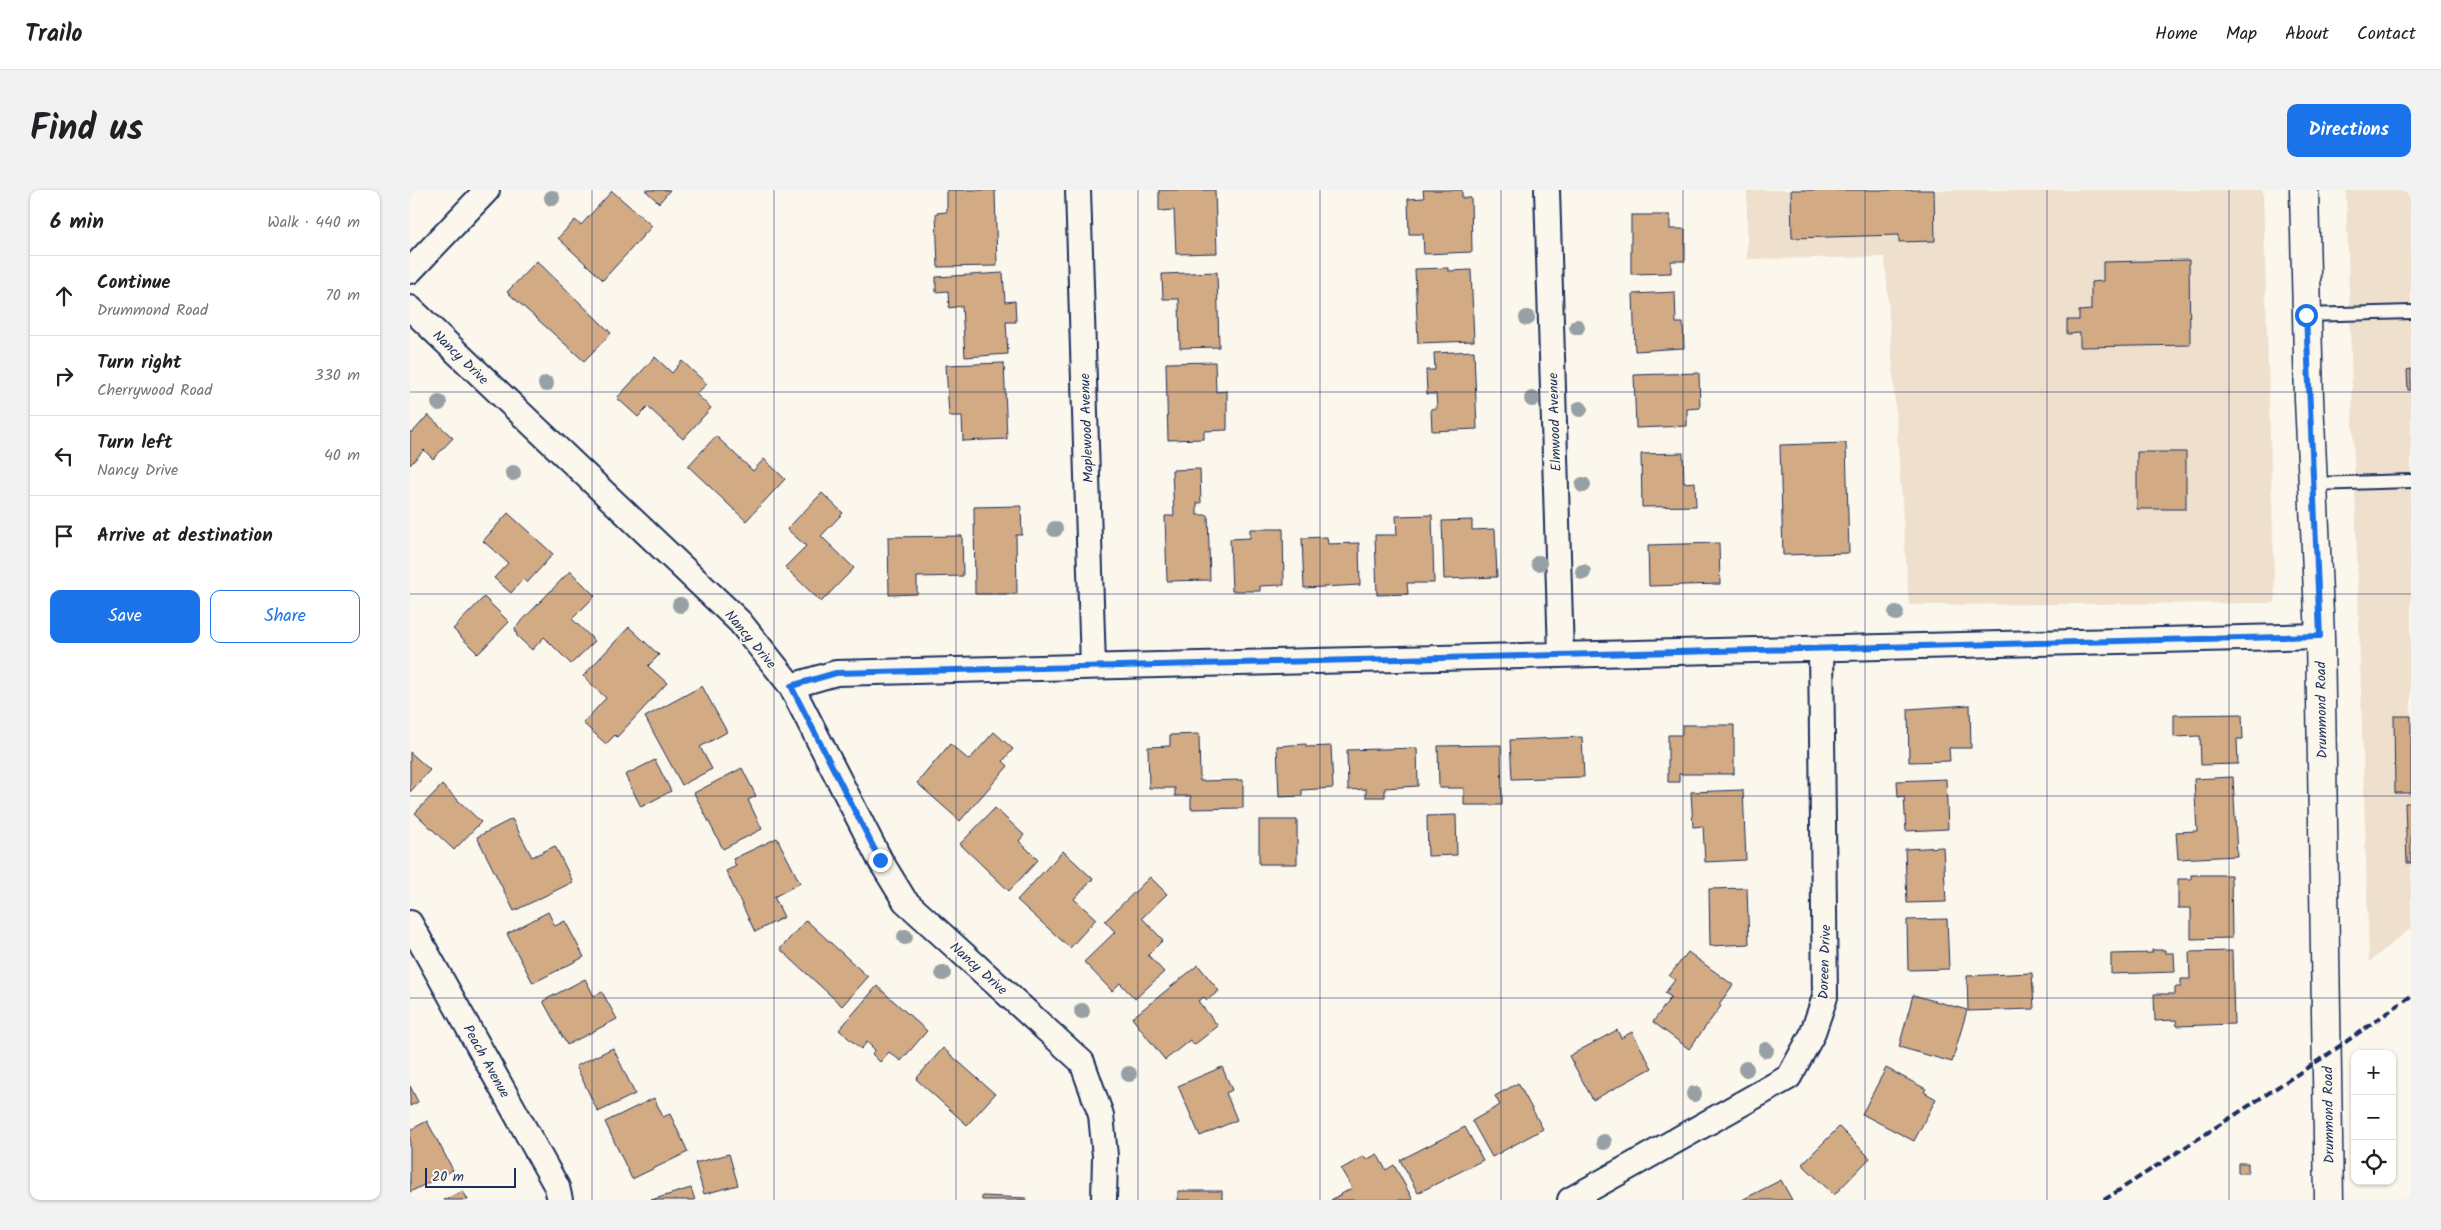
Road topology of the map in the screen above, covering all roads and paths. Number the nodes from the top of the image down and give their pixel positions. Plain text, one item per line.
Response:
1 (487, 190) edge
2 (1078, 190) edge
3 (1547, 190) edge
4 (2304, 190) edge
5 (410, 271) edge
6 (410, 308) edge
7 (2411, 312) edge
8 (2306, 315) junction
9 (2411, 481) edge
10 (2312, 484) junction
11 (2320, 636) junction
12 (1821, 649) junction
13 (1561, 655) junction
14 (1093, 666) junction
15 (791, 686) junction
16 (410, 924) edge
17 (560, 1200) edge
18 (1104, 1200) edge
19 (1570, 1200) edge
20 (2329, 1200) edge

1 - 5 street
2 - 14 street, Maplewood Avenue
3 - 13 street, Elmwood Avenue
4 - 8 main road, Drummond Road
6 - 15 street, Nancy Drive
7 - 8 lane
8 - 10 main road, Drummond Road
9 - 10 lane
10 - 11 main road, Drummond Road
11 - 12 street
11 - 20 main road, Drummond Road
12 - 13 street
12 - 19 street, Doreen Drive
13 - 14 street
14 - 15 street
15 - 18 street, Nancy Drive
16 - 17 street, Peach Avenue

